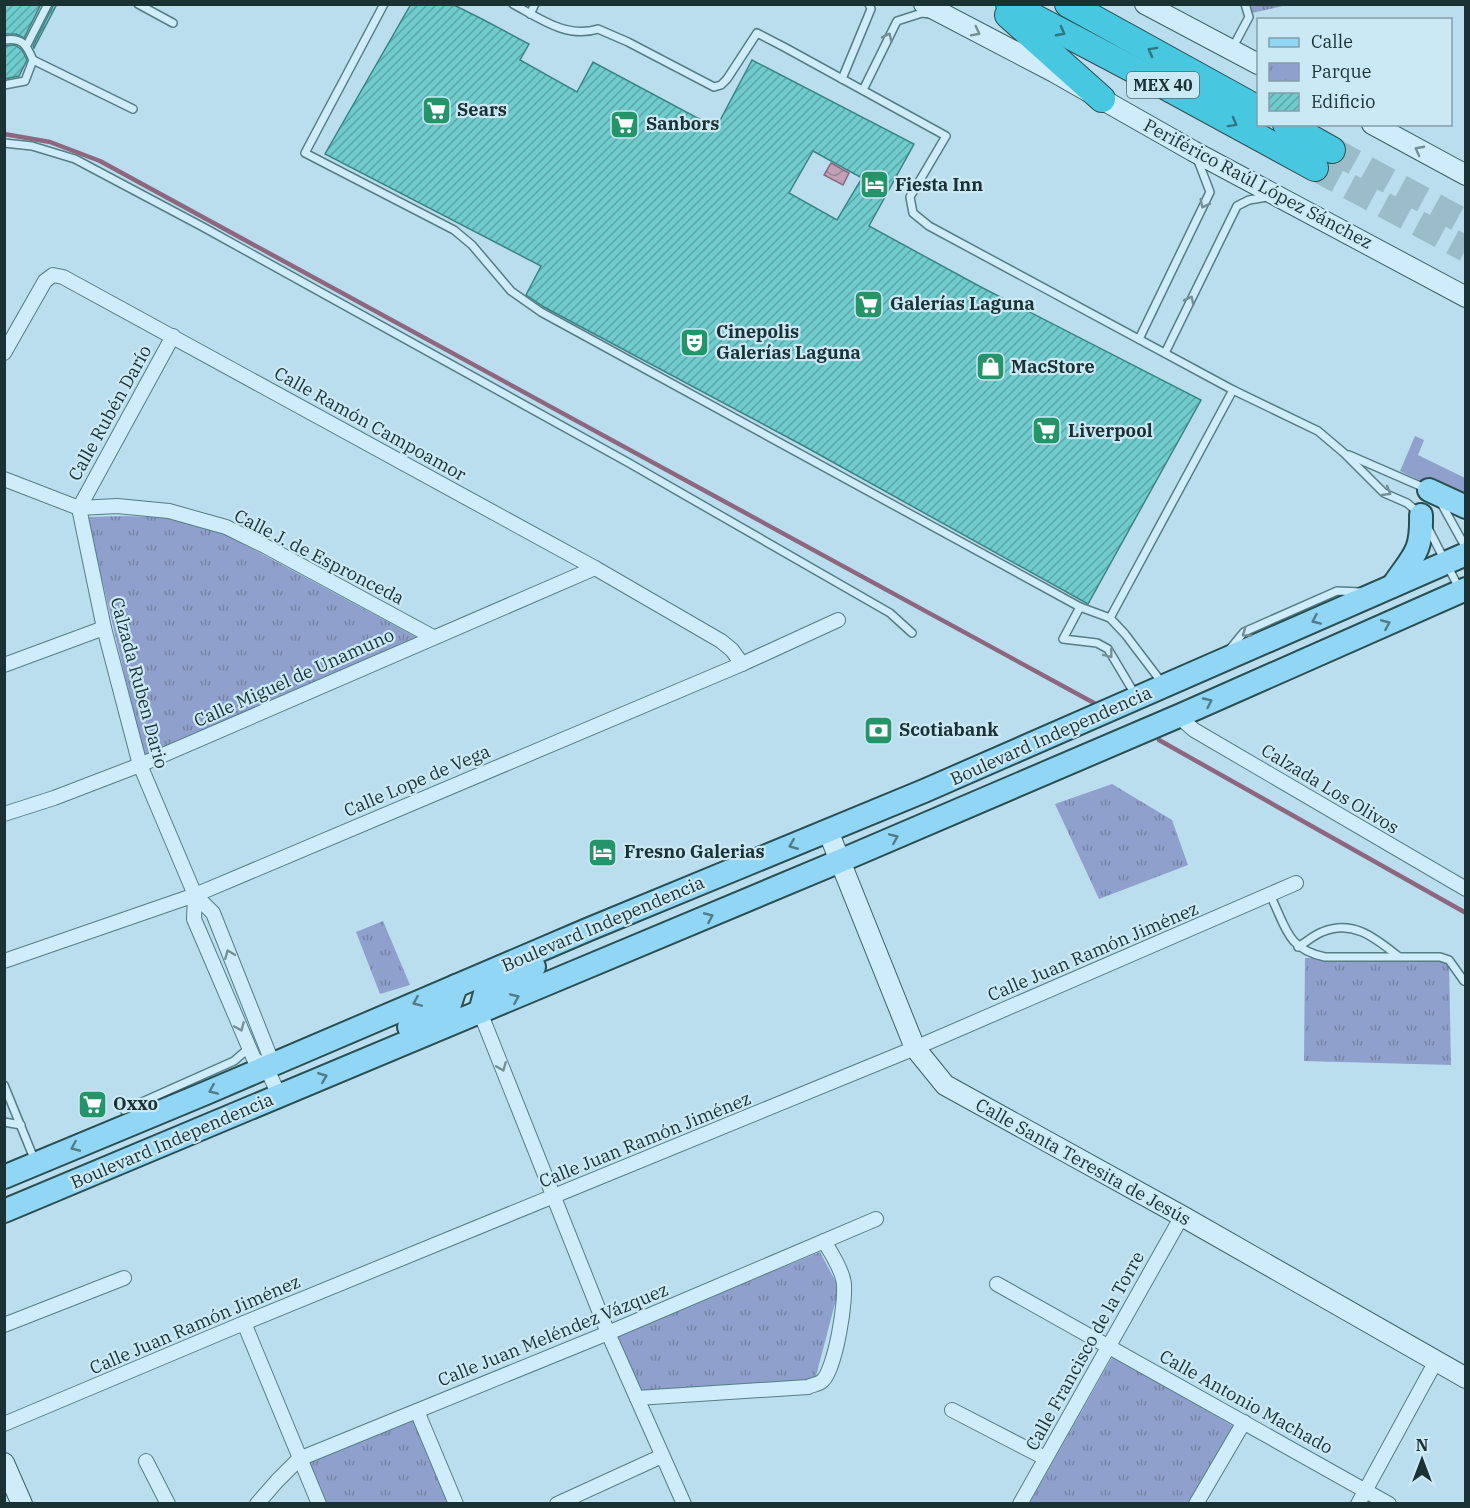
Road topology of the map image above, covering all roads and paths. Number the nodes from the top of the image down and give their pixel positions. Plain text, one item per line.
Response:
1 (48, 4) edge
2 (138, 4) edge
3 (384, 4) edge
4 (513, 4) edge
5 (535, 4) edge
6 (869, 4) edge
7 (924, 4) edge
8 (997, 4) edge
9 (1009, 4) edge
10 (1068, 4) edge
11 (1145, 4) edge
12 (1245, 4) edge
13 (530, 14) junction
14 (944, 15) junction
15 (173, 23) dead end
16 (4, 40) edge
17 (27, 45) junction
18 (1231, 49) junction
19 (33, 60) junction
20 (1257, 63) edge
21 (842, 79) junction
22 (4, 85) edge
23 (863, 90) junction
24 (1102, 99) junction
25 (133, 109) dead end
26 (1257, 109) edge
27 (1288, 126) edge
28 (1376, 126) edge
29 (4, 143) edge
30 (1193, 151) junction
31 (1466, 175) edge
32 (1286, 200) junction
33 (1358, 238) junction
34 (1466, 281) edge
35 (1466, 297) edge
36 (173, 336) junction
37 (1138, 339) junction
38 (4, 353) edge
39 (1165, 353) junction
40 (1233, 390) junction
41 (1344, 453) junction
42 (4, 479) edge
43 (1429, 490) junction
44 (1466, 507) edge
45 (79, 508) junction
46 (1421, 515) junction
47 (1466, 548) edge
48 (1456, 559) edge
49 (595, 568) junction
50 (1385, 589) junction
51 (1463, 591) edge
52 (1080, 607) junction
53 (1110, 618) junction
54 (838, 620) dead end
55 (104, 628) junction
56 (912, 633) dead end
57 (433, 637) junction
58 (742, 664) junction
59 (4, 665) edge
60 (1164, 686) junction
61 (1137, 698) junction
62 (1113, 709) junction
63 (1181, 715) junction
64 (140, 765) junction
65 (1046, 773) junction
66 (4, 814) edge
67 (828, 831) junction
68 (840, 861) junction
69 (1296, 883) dead end
70 (1466, 889) edge
71 (195, 895) junction
72 (1270, 895) junction
73 (587, 930) junction
74 (1298, 947) junction
75 (1398, 957) junction
76 (4, 961) edge
77 (1464, 981) edge
78 (456, 986) junction
79 (246, 995) junction
80 (229, 1001) junction
81 (480, 1012) junction
82 (249, 1048) junction
83 (915, 1048) junction
84 (383, 1053) junction
85 (266, 1067) junction
86 (4, 1085) edge
87 (279, 1095) junction
88 (124, 1110) dead end
89 (4, 1122) edge
90 (21, 1125) junction
91 (21, 1170) edge
92 (4, 1183) edge
93 (553, 1198) junction
94 (4, 1211) edge
95 (1182, 1216) junction
96 (876, 1219) dead end
97 (824, 1241) junction
98 (124, 1278) dead end
99 (997, 1284) dead end
100 (244, 1323) junction
101 (4, 1325) edge
102 (608, 1333) junction
103 (1109, 1346) junction
104 (1436, 1361) junction
105 (1466, 1378) edge
106 (637, 1398) junction
107 (952, 1410) dead end
108 (417, 1411) junction
109 (1244, 1422) junction
110 (4, 1424) edge
111 (663, 1456) junction
112 (1045, 1458) junction
113 (299, 1459) junction
114 (146, 1461) dead end
115 (4, 1463) edge
116 (1365, 1490) junction
117 (22, 1503) edge
118 (168, 1503) edge
119 (257, 1503) edge
120 (319, 1503) edge
121 (456, 1503) edge
122 (557, 1503) edge
123 (684, 1503) edge
124 (1020, 1503) edge
125 (1196, 1503) edge
126 (1358, 1503) edge
127 (1389, 1503) edge

1 - 17 lane
2 - 15 lane
3 - 52 lane
4 - 13 lane
5 - 13 lane
6 - 21 lane
7 - 14 main road, Periférico Raúl López Sánchez
8 - 24 highway
9 -> 27 highway, MEX 40
26 -> 10 highway, MEX 40
11 - 18 main road
12 - 18 lane
13 - 21 lane
23 -> 14 lane
14 -> 24 main road, Periférico Raúl López Sánchez
16 - 17 lane
17 - 19 lane
18 - 20 main road
19 - 22 lane
19 - 25 lane
21 - 23 lane
23 - 37 lane
24 - 30 main road, Periférico Raúl López Sánchez
31 -> 28 main road
29 - 56 lane
30 - 32 main road, Periférico Raúl López Sánchez
30 -> 37 lane
32 - 33 main road, Periférico Raúl López Sánchez
39 -> 32 lane
33 - 34 main road
33 - 35 main road, Periférico Raúl López Sánchez
36 - 38 street, Calle Ramón Campoamor
36 - 45 street, Calle Rubén Darío
36 - 49 street, Calle Ramón Campoamor
37 - 39 lane
39 - 40 lane
40 - 41 lane
40 - 53 lane
41 - 43 lane
41 -> 46 lane
42 - 45 street
43 - 44 main road
43 - 47 lane
45 - 55 street, Calzada Ruben Dario
45 - 57 street, Calle J. de Espronceda
46 - 48 lane
46 - 50 main road
48 - 50 main road, Boulevard Independencia
48 - 51 lane
49 - 57 street, Calle Miguel de Unamuno
49 - 58 street, Calle Ramón Campoamor
50 -> 60 main road, Boulevard Independencia
63 -> 51 main road, Boulevard Independencia
52 - 53 lane
52 -> 61 lane
53 - 60 lane
54 - 58 street, Calle Lope de Vega
55 - 59 street
55 - 64 street, Calzada Ruben Dario
57 - 64 street, Calle Miguel de Unamuno
58 - 71 street, Calle Lope de Vega
60 - 61 main road, Boulevard Independencia
61 - 62 main road, Boulevard Independencia
62 - 65 main road
62 - 67 main road, Boulevard Independencia
63 - 65 main road, Boulevard Independencia
63 - 70 street, Calzada Los Olivos
64 - 66 street, Calle Miguel de Unamuno
64 - 71 street, Calzada Ruben Dario
68 -> 65 main road, Boulevard Independencia
67 - 68 main road, Calle Santa Teresita de Jesús
67 -> 73 main road, Boulevard Independencia
81 -> 68 main road, Boulevard Independencia
68 - 83 main road, Calle Santa Teresita de Jesús
69 - 72 street, Calle Juan Ramón Jiménez
71 - 76 street, Calle Lope de Vega
79 -> 71 street, Calzada Ruben Dario
71 - 80 street, Calzada Ruben Dario
72 - 74 lane
72 - 83 street, Calle Juan Ramón Jiménez
73 - 78 main road, Boulevard Independencia
73 - 81 main road
74 - 75 lane
74 - 75 lane
75 - 77 lane
78 - 84 main road
78 -> 85 main road, Boulevard Independencia
79 - 80 lane
79 - 85 street, Calzada Ruben Dario
80 -> 82 street, Calzada Ruben Dario
81 - 84 main road, Boulevard Independencia
81 -> 93 street
82 - 85 street, Calzada Ruben Dario
82 - 88 lane
83 - 93 street, Calle Juan Ramón Jiménez
83 - 95 main road, Calle Santa Teresita de Jesús
87 -> 84 main road, Boulevard Independencia
85 - 87 street, Calzada Ruben Dario
85 -> 91 main road, Boulevard Independencia
86 - 90 lane
87 - 94 main road, Boulevard Independencia
89 - 90 lane
90 - 91 lane
91 - 92 main road, Boulevard Independencia
93 - 100 street, Calle Juan Ramón Jiménez
93 - 102 street
95 - 103 street, Calle Francisco de la Torre
95 - 104 main road, Calle Santa Teresita de Jesús
96 - 97 street, Calle Juan Meléndez Vázquez
97 - 102 street, Calle Juan Meléndez Vázquez
97 - 106 street
98 - 101 street
99 - 103 street, Calle Antonio Machado
100 - 110 street, Calle Juan Ramón Jiménez
100 - 113 street
102 - 106 street
102 - 108 street, Calle Juan Meléndez Vázquez
103 - 109 street, Calle Antonio Machado
103 - 112 street, Calle Francisco de la Torre
104 - 105 main road, Calle Santa Teresita de Jesús
104 - 116 street
106 - 111 street
107 - 112 street
108 - 113 street, Calle Juan Meléndez Vázquez
108 - 121 street
109 - 116 street, Calle Antonio Machado
109 - 125 street
111 - 122 street
111 - 123 street
112 - 124 street, Calle Francisco de la Torre
113 - 119 street, Calle Juan Meléndez Vázquez
113 - 120 street
114 - 118 street
115 - 117 main road
116 - 126 street
116 - 127 street, Calle Antonio Machado

